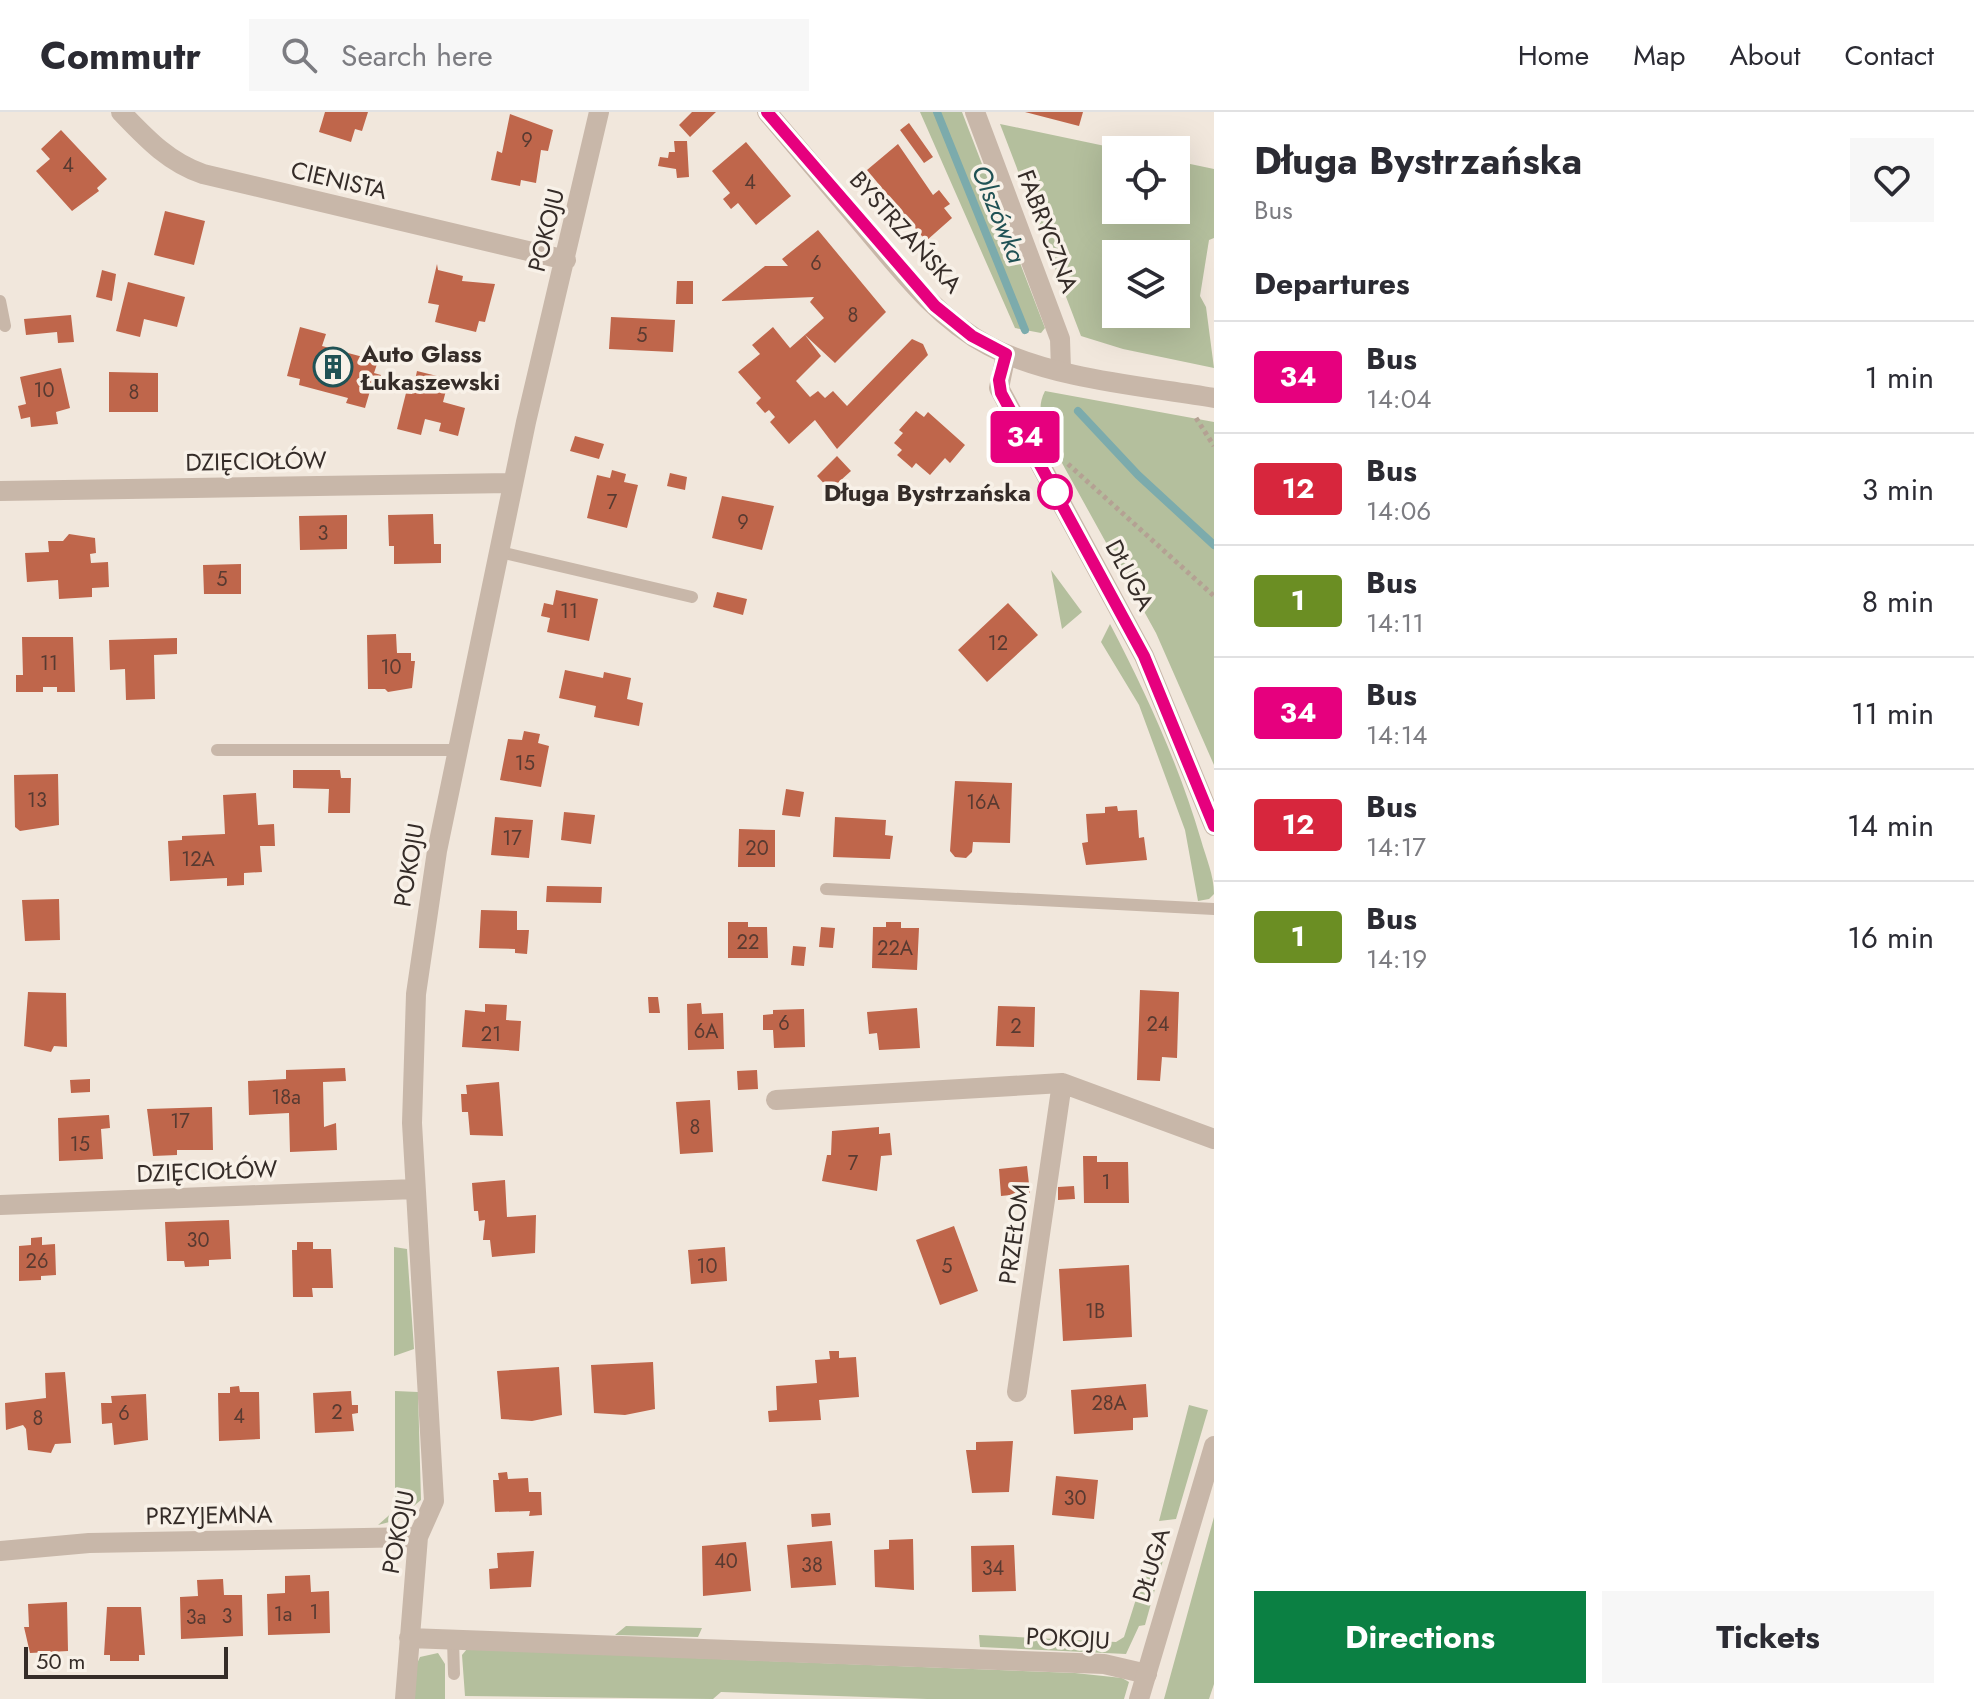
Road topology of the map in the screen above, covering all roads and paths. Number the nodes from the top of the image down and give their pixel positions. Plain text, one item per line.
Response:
1 (121, 112) edge
2 (599, 112) edge
3 (767, 112) edge
4 (975, 112) edge
5 (566, 260) junction
6 (0, 301) edge
7 (5, 326) dead end
8 (1006, 354) junction
9 (1061, 370) junction
10 (1214, 398) edge
11 (1193, 414) dead end
12 (1214, 446) edge
13 (1060, 457) dead end
14 (513, 483) junction
15 (0, 491) edge
16 (500, 552) junction
17 (1214, 596) edge
18 (692, 597) dead end
19 (217, 750) dead end
20 (459, 750) junction
21 (1214, 826) edge
22 (826, 889) dead end
23 (1214, 909) edge
24 (1062, 1083) junction
25 (776, 1100) dead end
26 (1214, 1139) edge
27 (415, 1189) junction
28 (0, 1205) edge
29 (1017, 1392) dead end
30 (1214, 1446) edge
31 (418, 1537) junction
32 (0, 1551) edge
33 (409, 1638) junction
34 (453, 1640) junction
35 (454, 1674) dead end
36 (1147, 1674) junction
37 (405, 1699) edge
38 (1139, 1699) edge

1 - 5 street, CIENISTA
2 - 5 street, POKOJU
3 - 8 street, BYSTRZAŃSKA
4 - 9 street, FABRYCZNA
5 - 14 street, POKOJU
6 - 7 lane
8 - 9 street, BYSTRZAŃSKA
8 - 21 street, DŁUGA
9 - 10 street, BYSTRZAŃSKA
11 - 12 path
13 - 17 path
14 - 15 street, DZIĘCIOŁÓW
14 - 16 street, POKOJU
16 - 18 lane
16 - 20 street, POKOJU
19 - 20 lane
20 - 27 street, POKOJU
22 - 23 lane
24 - 25 street
24 - 26 street
24 - 29 street, PRZEŁOM
27 - 28 street, DZIĘCIOŁÓW
27 - 31 street, POKOJU
30 - 36 street, DŁUGA
31 - 32 street, PRZYJEMNA
31 - 33 street, POKOJU
33 - 34 street, POKOJU
33 - 37 street, POKOJU
34 - 35 lane
34 - 36 street, POKOJU
36 - 38 street, DŁUGA

